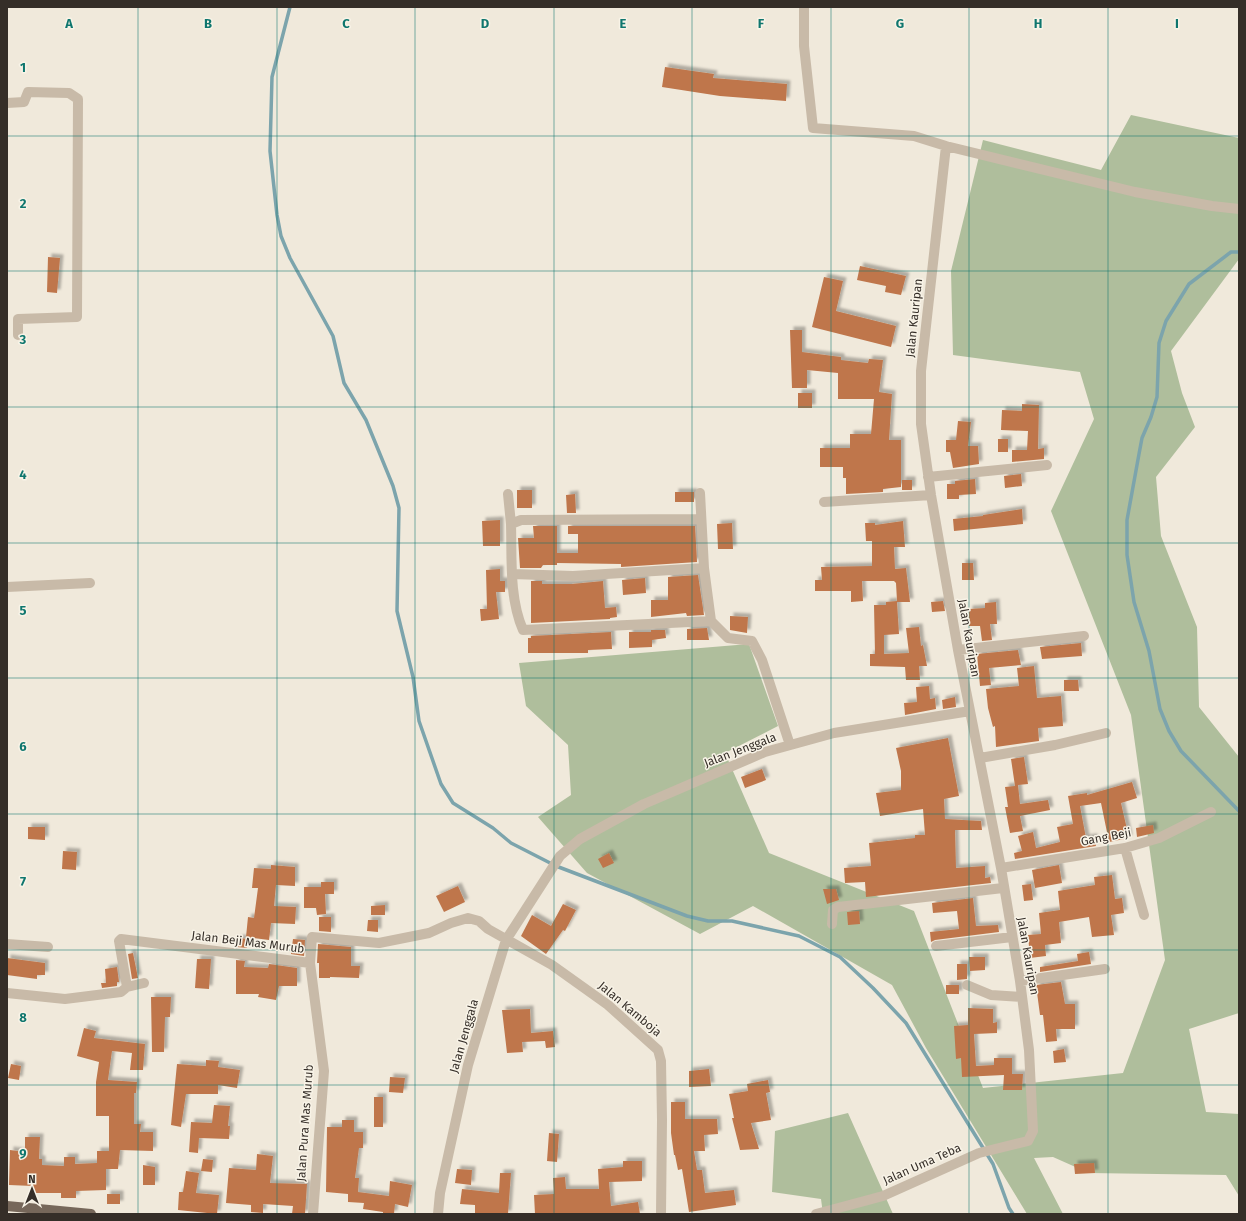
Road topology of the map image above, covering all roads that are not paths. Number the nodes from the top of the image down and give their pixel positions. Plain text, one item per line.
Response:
1 (804, 7) edge
2 (7, 103) edge
3 (946, 146) junction
4 (1239, 209) edge
5 (18, 335) dead end
6 (1047, 465) dead end
7 (928, 477) junction
8 (700, 492) dead end
9 (508, 494) dead end
10 (931, 495) junction
11 (824, 502) dead end
12 (700, 519) junction
13 (511, 524) junction
14 (704, 568) junction
15 (512, 574) junction
16 (90, 583) dead end
17 (7, 587) edge
18 (711, 621) junction
19 (1084, 636) dead end
20 (958, 650) junction
21 (970, 711) junction
22 (1106, 734) dead end
23 (790, 745) junction
24 (980, 758) junction
25 (1210, 812) dead end
26 (1125, 848) junction
27 (1000, 868) junction
28 (1003, 888) junction
29 (1144, 915) dead end
30 (832, 924) dead end
31 (1012, 937) junction
32 (506, 940) junction
33 (7, 944) edge
34 (936, 946) dead end
35 (48, 947) dead end
36 (310, 963) junction
37 (1105, 969) dead end
38 (1020, 981) junction
39 (144, 983) dead end
40 (967, 985) dead end
41 (127, 987) junction
42 (7, 993) edge
43 (1022, 997) junction
44 (1033, 1131) joint
45 (7, 1206) edge
46 (91, 1214) edge
47 (313, 1214) edge
48 (438, 1214) edge
49 (661, 1214) edge
50 (816, 1214) edge

1 - 3 street
2 - 5 street
3 - 4 street
3 - 7 street, Jalan Kauripan
6 - 7 street
7 - 10 street, Jalan Kauripan
8 - 12 street
9 - 13 street
10 - 11 street
10 - 20 street, Jalan Kauripan
12 - 13 street
12 - 14 street
13 - 15 street
14 - 15 street
14 - 18 street
15 - 18 street
16 - 17 street
18 - 23 street
19 - 20 street
20 - 21 street, Jalan Kauripan
21 - 23 street, Jalan Jenggala
21 - 24 street, Jalan Kauripan
22 - 24 street
23 - 32 street, Jalan Jenggala
24 - 27 street, Jalan Kauripan
25 - 26 street, Gang Beji
26 - 27 street, Gang Beji
26 - 29 street
27 - 28 street, Jalan Kauripan
28 - 30 street
28 - 31 street, Jalan Kauripan
31 - 34 street
31 - 38 street, Jalan Kauripan
32 - 36 street, Jalan Beji Mas Murub
32 - 48 street, Jalan Jenggala
32 - 49 street, Jalan Kamboja
33 - 35 street
36 - 41 street, Jalan Beji Mas Murub
36 - 47 street, Jalan Pura Mas Murub
37 - 38 street
38 - 43 street, Jalan Kauripan
39 - 41 street
40 - 43 street
41 - 42 street
43 - 44 street, Jalan Kauripan
44 - 50 street, Jalan Uma Teba
45 - 46 main road

